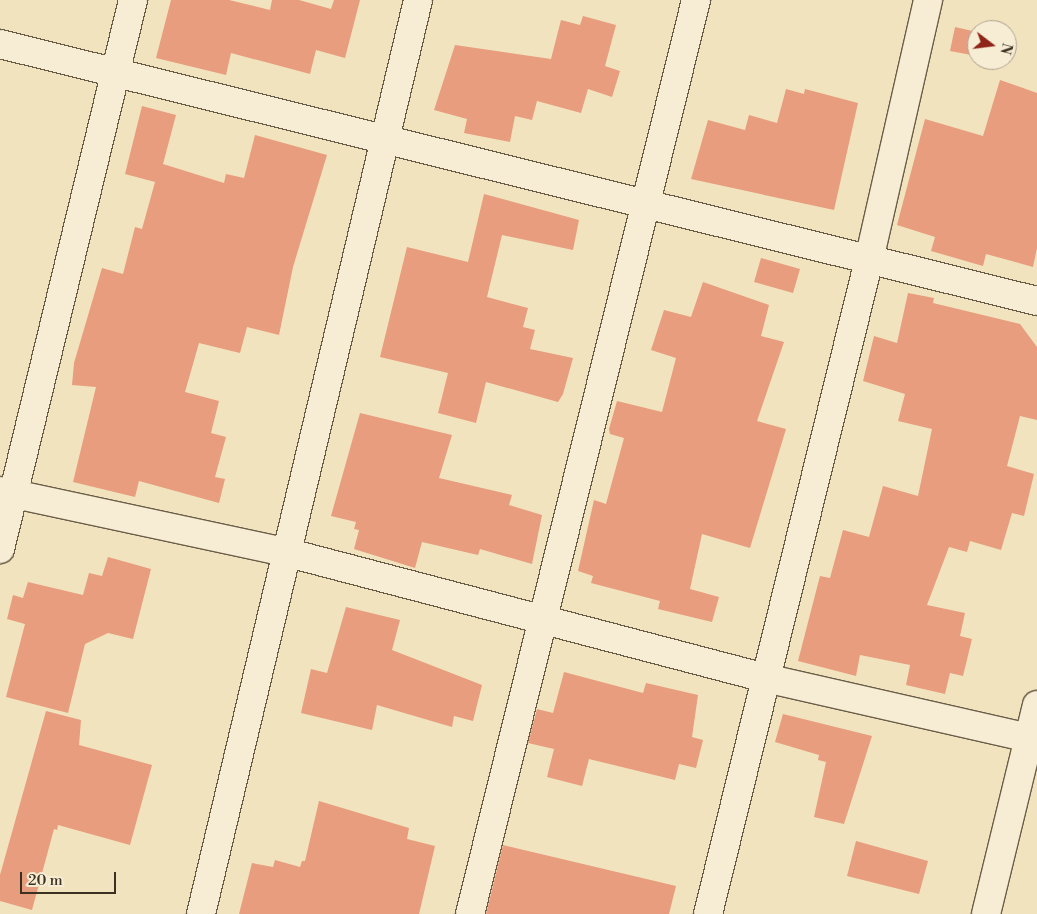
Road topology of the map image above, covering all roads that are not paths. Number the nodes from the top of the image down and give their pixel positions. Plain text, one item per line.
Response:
1 (133, 0) edge
2 (418, 0) edge
3 (696, 0) edge
4 (928, 0) edge
5 (0, 44) edge
6 (115, 71) junction
7 (385, 140) junction
8 (646, 205) junction
9 (869, 260) junction
10 (1037, 301) edge
11 (7, 493) edge
12 (0, 550) edge
13 (286, 552) junction
14 (542, 621) junction
15 (765, 678) junction
16 (1037, 705) edge
17 (1033, 739) edge
18 (201, 914) edge
19 (470, 914) edge
20 (708, 914) edge
21 (986, 914) edge

1 - 6 street
2 - 7 street
3 - 8 street
4 - 9 street
5 - 6 street
6 - 7 street
6 - 11 street
7 - 8 street
7 - 13 street
8 - 9 street
8 - 14 street
9 - 10 street
9 - 15 street
11 - 12 street
11 - 13 street
13 - 14 street
13 - 18 street
14 - 15 street
14 - 19 street
15 - 17 street
15 - 20 street
16 - 17 street
17 - 21 street

